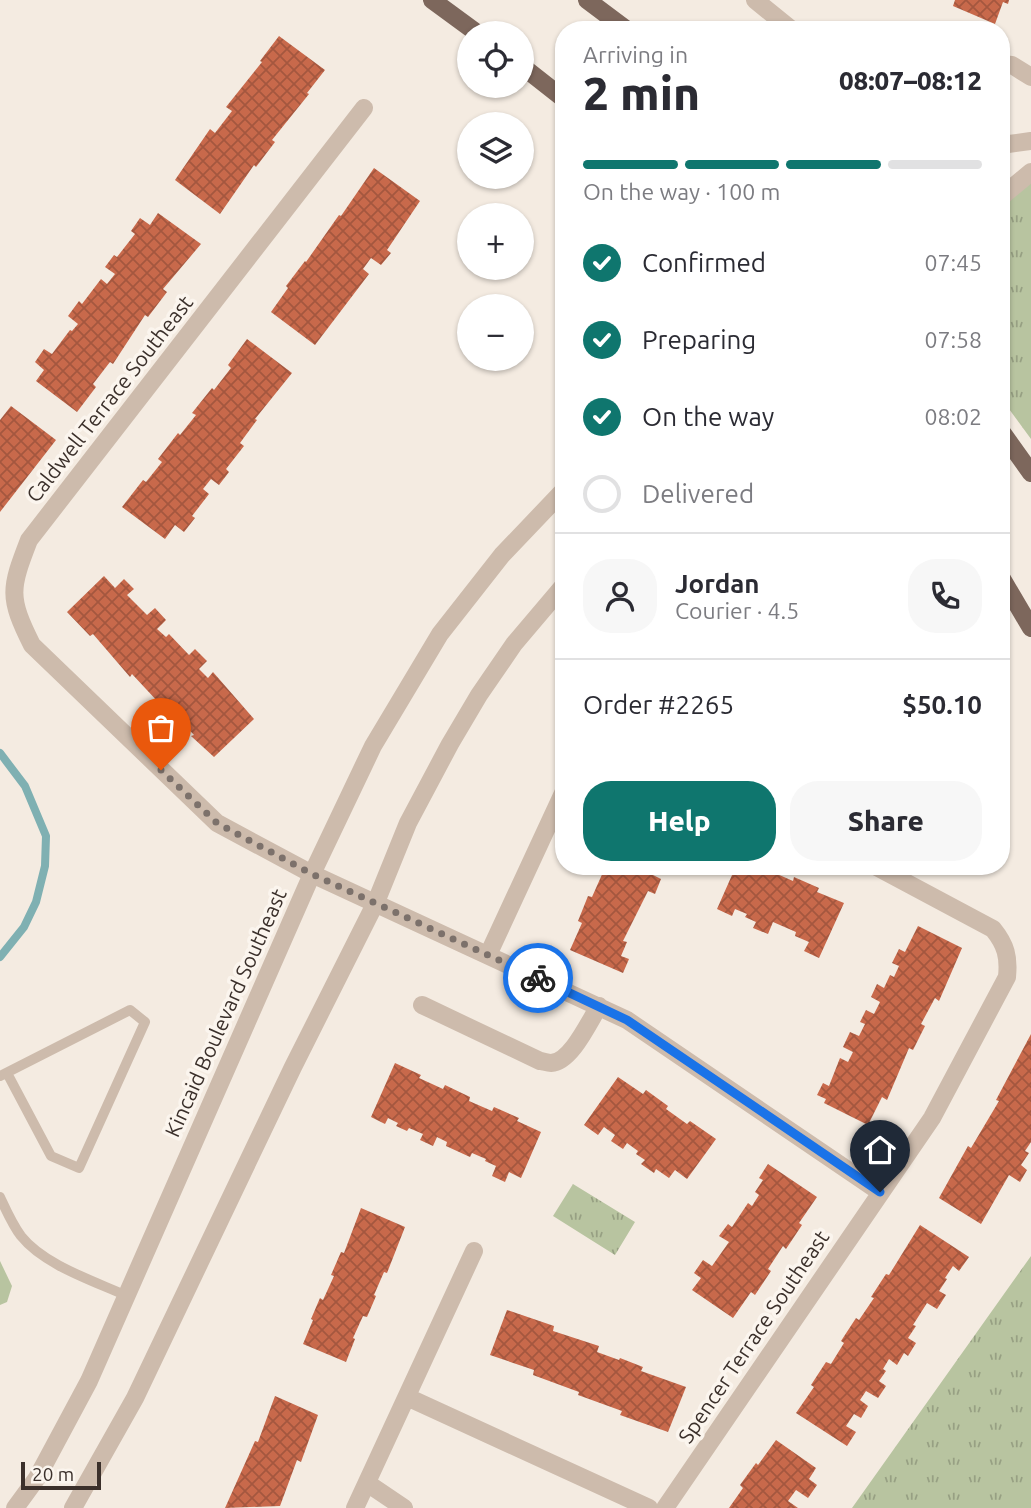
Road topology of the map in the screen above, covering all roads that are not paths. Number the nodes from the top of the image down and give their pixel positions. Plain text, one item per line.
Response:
1 (432, 0) edge
2 (587, 0) edge
3 (755, 0) edge
4 (461, 21) edge
5 (615, 21) edge
6 (781, 21) edge
7 (1010, 65) edge
8 (1029, 70) edge
9 (534, 75) edge
10 (555, 92) edge
11 (363, 108) dead end
12 (1031, 141) edge
13 (1010, 144) edge
14 (1031, 172) edge
15 (1010, 190) edge
16 (1010, 443) edge
17 (1031, 473) edge
18 (555, 499) edge
19 (1010, 592) edge
20 (555, 596) edge
21 (1031, 628) edge
22 (555, 811) edge
23 (312, 874) junction
24 (892, 875) edge
25 (376, 902) junction
26 (488, 956) junction
27 (422, 1005) dead end
28 (598, 1006) junction
29 (4, 1074) edge
30 (880, 1192) junction
31 (0, 1197) edge
32 (474, 1251) dead end
33 (127, 1296) junction
34 (407, 1397) junction
35 (367, 1483) junction
36 (15, 1508) edge
37 (73, 1508) edge
38 (355, 1508) edge
39 (404, 1508) edge
40 (649, 1508) edge
41 (665, 1508) edge

1 - 4 main road
2 - 5 main road
3 - 6 street
7 - 8 street
9 - 10 main road
11 - 23 street, Caldwell Terrace Southeast
12 - 13 street
14 - 15 street
16 - 17 main road
18 - 23 street, Kincaid Boulevard Southeast
19 - 21 main road
20 - 25 street
22 - 26 street
23 - 25 street
23 - 33 street, Kincaid Boulevard Southeast
24 - 30 street, Spencer Terrace Southeast
25 - 26 street
25 - 37 street
26 - 28 street
27 - 28 street
28 - 30 street
29 - 29 lane
30 - 41 street, Spencer Terrace Southeast
31 - 33 lane
32 - 34 street
33 - 36 street, Kincaid Boulevard Southeast
34 - 35 street
34 - 40 street
35 - 38 street
35 - 39 street

